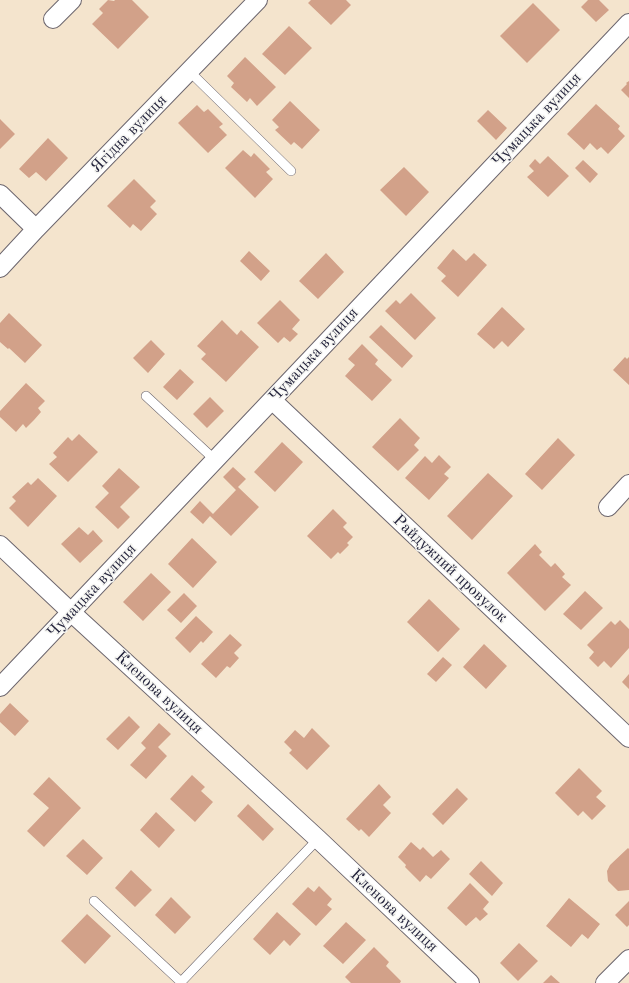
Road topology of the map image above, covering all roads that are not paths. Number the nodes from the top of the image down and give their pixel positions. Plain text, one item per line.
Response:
1 (72, 0) edge
2 (258, 0) edge
3 (53, 19) dead end
4 (629, 22) edge
5 (189, 71) junction
6 (291, 171) dead end
7 (0, 194) edge
8 (36, 229) junction
9 (0, 268) edge
10 (146, 396) dead end
11 (272, 400) junction
12 (215, 460) junction
13 (629, 484) edge
14 (608, 507) dead end
15 (0, 545) edge
16 (72, 613) junction
17 (0, 687) edge
18 (629, 738) edge
19 (318, 839) junction
20 (94, 901) dead end
21 (629, 959) edge
22 (181, 982) edge
23 (470, 983) edge
24 (605, 983) edge

1 - 3 street
2 - 5 street, Ягідна вулиця
4 - 11 street, Чумацька вулиця
5 - 6 lane
5 - 8 street, Ягідна вулиця
7 - 8 street
8 - 9 street, Ягідна вулиця
10 - 12 lane
11 - 12 street, Чумацька вулиця
11 - 18 street, Райдужний провулок
12 - 16 street, Чумацька вулиця
13 - 14 street
15 - 16 street, Кленова вулиця
16 - 17 street, Чумацька вулиця
16 - 19 street, Кленова вулиця
19 - 22 lane
19 - 23 street, Кленова вулиця
20 - 22 lane
21 - 24 street

